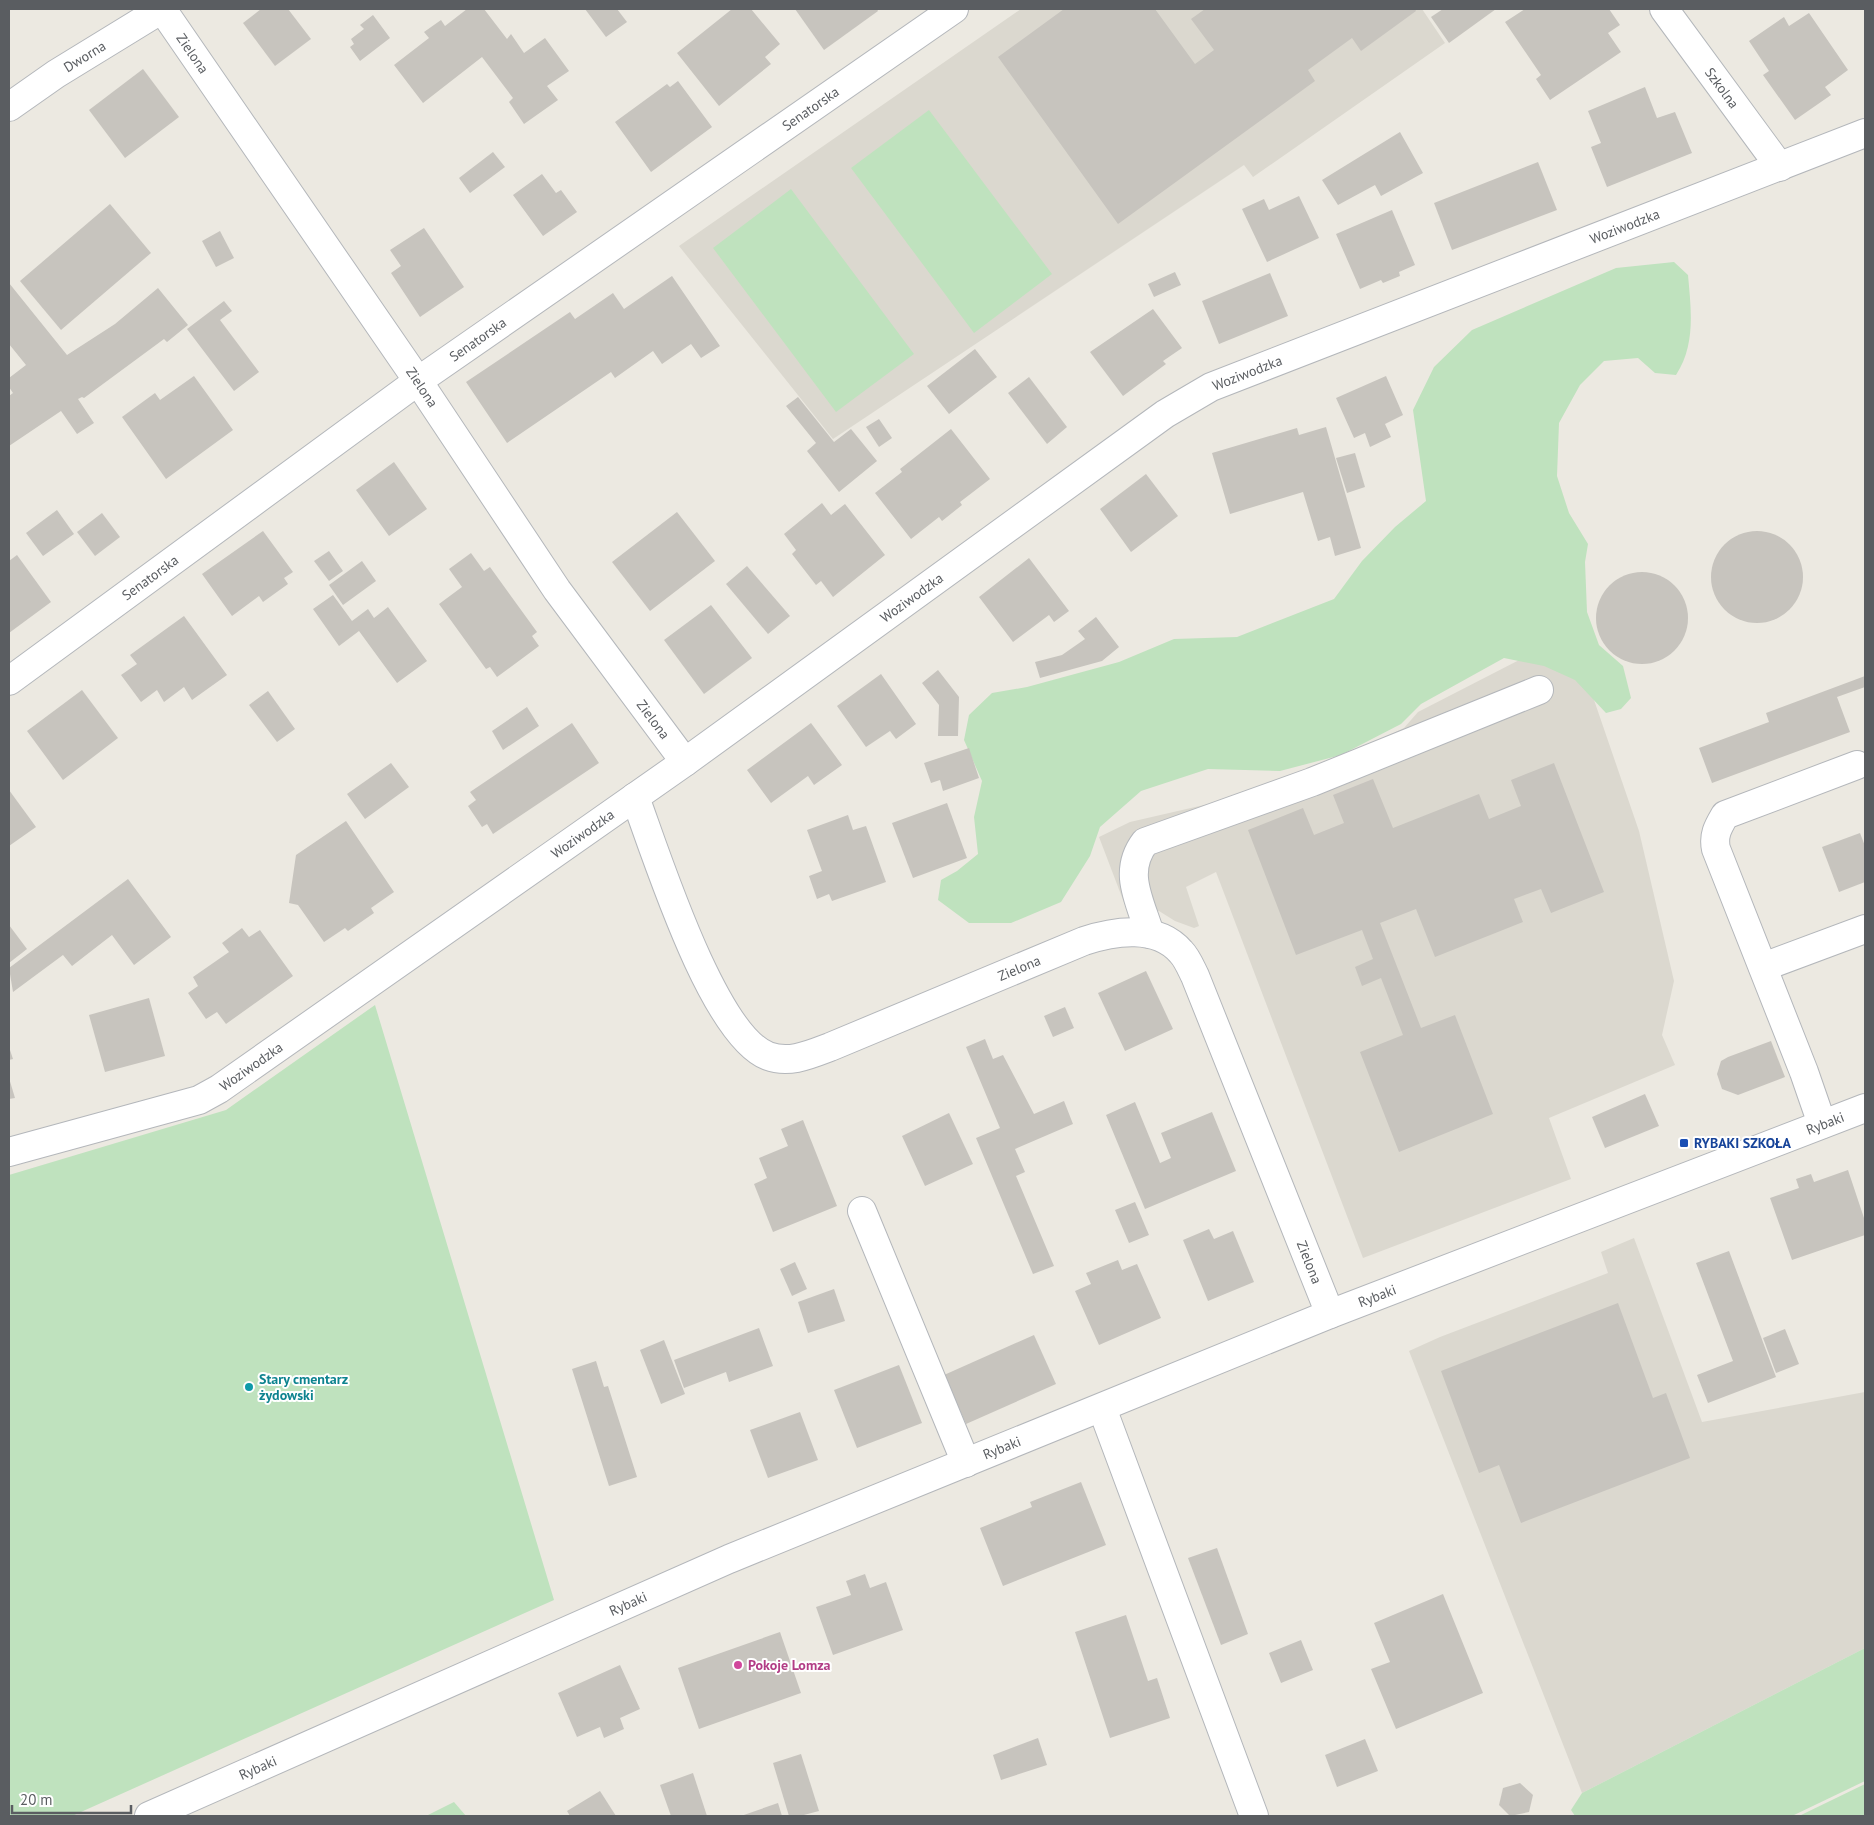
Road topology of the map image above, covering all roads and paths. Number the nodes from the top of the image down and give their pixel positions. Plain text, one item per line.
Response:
1 (162, 9) edge
2 (1664, 9) edge
3 (937, 13) edge
4 (9, 107) edge
5 (1865, 134) edge
6 (1780, 167) junction
7 (418, 381) junction
8 (9, 681) edge
9 (1539, 690) dead end
10 (685, 762) junction
11 (1857, 765) dead end
12 (635, 797) junction
13 (1865, 929) edge
14 (1150, 934) junction
15 (1763, 967) junction
16 (1865, 1108) edge
17 (1822, 1124) junction
18 (9, 1152) edge
19 (862, 1211) dead end
20 (1330, 1314) junction
21 (1102, 1408) junction
22 (966, 1463) junction
23 (149, 1816) edge
24 (1254, 1816) edge

1 - 4 street, Dworna
1 - 7 street, Zielona
2 - 6 street, Szkolna
3 - 7 street, Senatorska
5 - 6 street, Woziwodzka
6 - 10 street, Woziwodzka
7 - 8 street, Senatorska
7 - 10 street, Zielona
9 - 14 street
10 - 12 street, Woziwodzka
11 - 15 street
12 - 14 street, Zielona
12 - 18 street, Woziwodzka
13 - 15 street
14 - 20 street, Zielona
15 - 17 street
16 - 17 street, Rybaki
17 - 20 street, Rybaki
19 - 22 street
20 - 21 street, Rybaki
21 - 22 street, Rybaki
21 - 24 street
22 - 23 street, Rybaki

